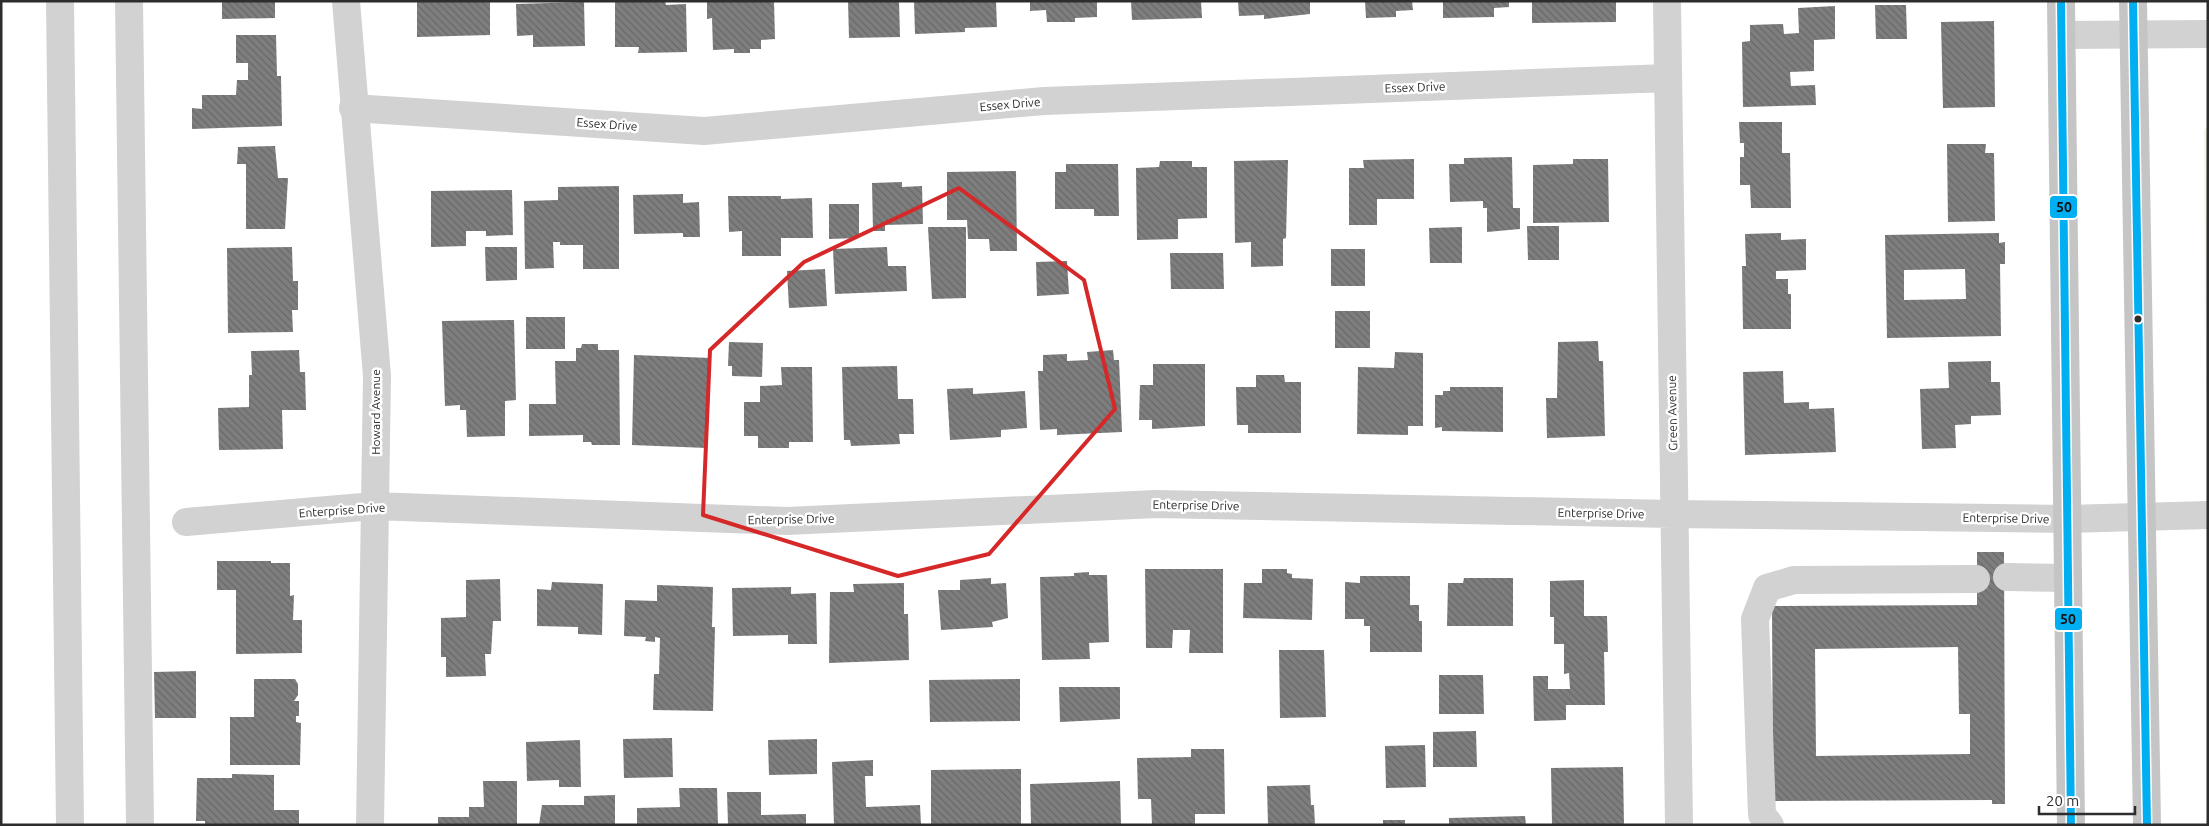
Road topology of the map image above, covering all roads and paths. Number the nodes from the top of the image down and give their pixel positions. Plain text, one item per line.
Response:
1 (60, 1) edge
2 (129, 1) edge
3 (346, 1) edge
4 (1667, 1) edge
5 (2061, 1) edge
6 (2133, 1) edge
7 (2208, 34) edge
8 (2062, 35) junction
9 (2134, 35) junction
10 (1668, 78) junction
11 (353, 108) junction
12 (374, 506) junction
13 (1674, 514) junction
14 (2208, 515) edge
15 (2141, 517) junction
16 (2068, 519) junction
17 (186, 522) dead end
18 (2007, 577) dead end
19 (2068, 578) junction
20 (1976, 579) dead end
21 (70, 825) edge
22 (140, 825) edge
23 (370, 825) edge
24 (1679, 825) edge
25 (1770, 825) edge
26 (2071, 825) edge
27 (2147, 825) edge

1 - 21 street
2 - 22 street
3 - 11 street, Howard Avenue
4 - 10 street, Green Avenue
5 - 8 main road
6 - 9 main road
7 - 9 street
8 - 9 street
8 - 16 main road
9 - 15 main road
10 - 11 street, Essex Drive
10 - 13 street, Green Avenue
11 - 12 street, Howard Avenue
12 - 13 street, Enterprise Drive
12 - 17 street, Enterprise Drive
12 - 23 street, Howard Avenue
13 - 16 street, Enterprise Drive
13 - 24 street, Green Avenue
14 - 15 street, Enterprise Drive
15 - 16 street, Enterprise Drive
15 - 27 main road
16 - 19 main road
18 - 19 street
19 - 26 main road
20 - 25 street

